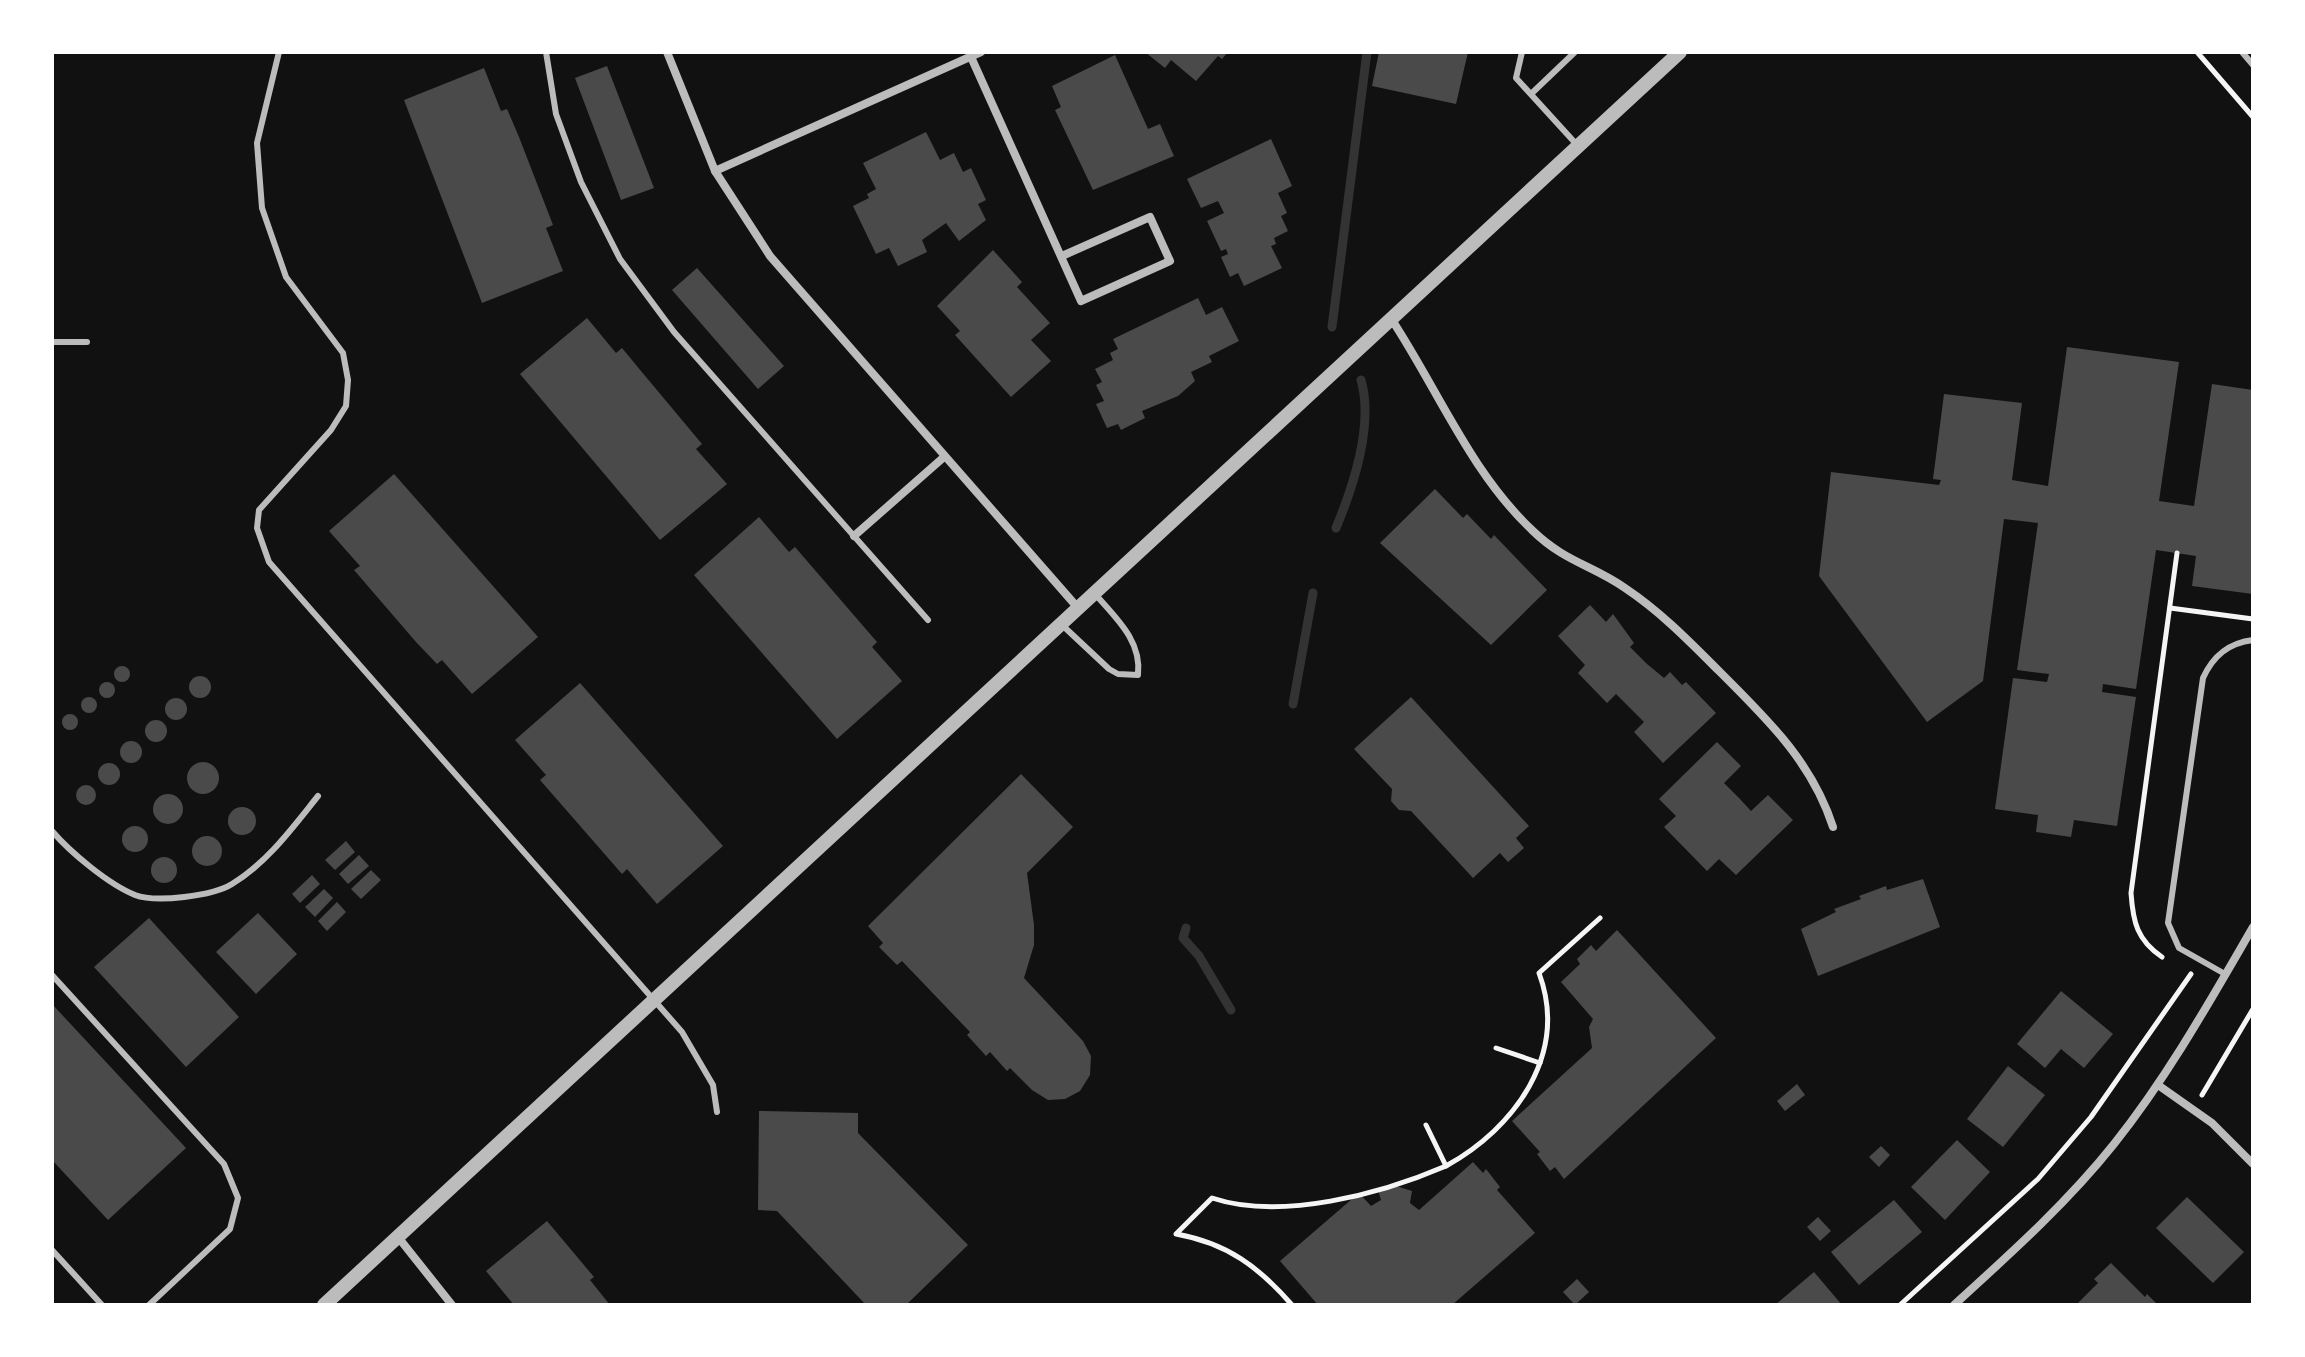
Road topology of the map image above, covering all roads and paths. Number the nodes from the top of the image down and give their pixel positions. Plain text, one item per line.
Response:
1 (279, 52) edge
2 (546, 52) edge
3 (667, 52) edge
4 (981, 52) edge
5 (1522, 52) edge
6 (1575, 52) edge
7 (1680, 52) edge
8 (2197, 52) edge
9 (2242, 52) edge
10 (971, 57) junction
11 (2253, 65) edge
12 (1531, 94) junction
13 (2253, 117) edge
14 (1578, 146) junction
15 (715, 171) junction
16 (1062, 256) junction
17 (1392, 320) junction
18 (52, 342) edge
19 (87, 342) dead end
20 (944, 457) junction
21 (854, 536) junction
22 (2177, 553) dead end
23 (1094, 593) junction
24 (1078, 608) junction
25 (2170, 608) junction
26 (2253, 619) edge
27 (928, 620) dead end
28 (1061, 624) junction
29 (2253, 640) edge
30 (318, 796) dead end
31 (1833, 827) dead end
32 (52, 831) edge
33 (1600, 918) dead end
34 (2133, 924) dead end
35 (2253, 927) edge
36 (2225, 974) junction
37 (52, 975) edge
38 (2190, 975) dead end
39 (653, 1000) junction
40 (2253, 1009) edge
41 (1496, 1048) dead end
42 (1540, 1063) junction
43 (2158, 1085) junction
44 (2193, 1110) junction
45 (717, 1112) dead end
46 (1426, 1125) dead end
47 (2253, 1164) edge
48 (1446, 1166) junction
49 (398, 1237) junction
50 (52, 1250) edge
51 (102, 1305) edge
52 (149, 1305) edge
53 (324, 1305) edge
54 (452, 1305) edge
55 (1292, 1305) edge
56 (1900, 1305) edge
57 (1954, 1305) edge

1 - 39 lane
2 - 21 lane
3 - 15 street
4 - 10 street
5 - 12 lane
6 - 12 lane
7 - 14 street
8 - 13 path
9 - 11 lane
10 - 15 street
10 - 16 street
12 - 14 lane
14 - 17 street
15 - 20 street
16 - 16 street
17 - 23 street
17 - 31 street
18 - 19 lane
20 - 21 street
20 - 24 street
21 - 27 lane
22 - 25 path
23 - 24 street
23 - 28 lane
24 - 28 street
25 - 26 path
25 - 34 path
28 - 39 street
29 - 36 lane
30 - 32 lane
33 - 42 path
35 - 36 street
36 - 43 street
37 - 52 lane
38 - 56 path
39 - 45 lane
39 - 49 street
40 - 44 path
41 - 42 path
42 - 48 path
43 - 44 street
43 - 57 street
44 - 47 street
46 - 48 path
48 - 55 path
49 - 53 street
49 - 54 street
50 - 51 lane

